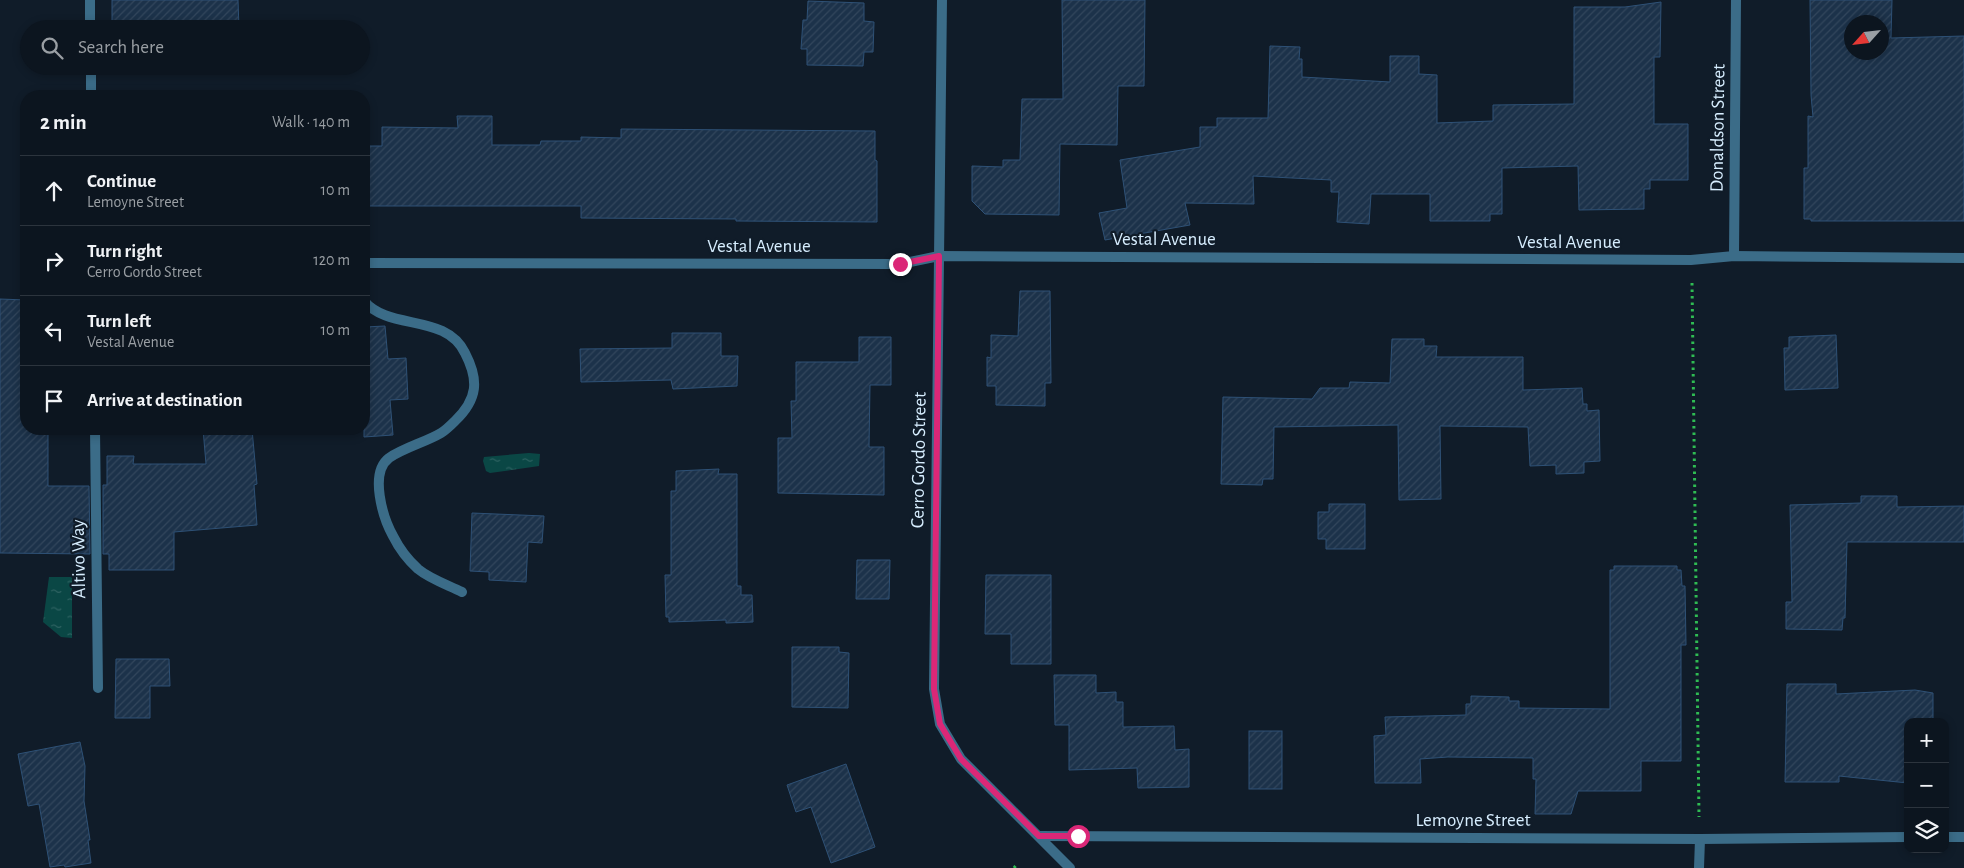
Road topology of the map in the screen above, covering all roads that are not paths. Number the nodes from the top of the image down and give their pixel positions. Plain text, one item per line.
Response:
1 (90, 0) edge
2 (942, 0) edge
3 (1736, 0) edge
4 (90, 20) edge
5 (91, 75) edge
6 (91, 90) edge
7 (939, 256) junction
8 (1734, 256) junction
9 (1964, 258) edge
10 (370, 263) edge
11 (370, 308) edge
12 (95, 435) edge
13 (462, 592) dead end
14 (98, 688) dead end
15 (1039, 836) junction
16 (1904, 837) edge
17 (1949, 837) edge
18 (1964, 837) edge
19 (1700, 839) junction
20 (1070, 868) edge
21 (1699, 868) edge

1 - 4 street
2 - 7 street, Cerro Gordo Street
3 - 8 street, Donaldson Street
5 - 6 street
7 - 8 street, Vestal Avenue
7 - 10 street, Vestal Avenue
7 - 15 street, Cerro Gordo Street
8 - 9 street, Vestal Avenue
11 - 13 street
12 - 14 street, Altivo Way
15 - 19 street, Lemoyne Street
15 - 20 street, Cerro Gordo Street
16 - 19 street, Lemoyne Street
17 - 18 street
19 - 21 street

